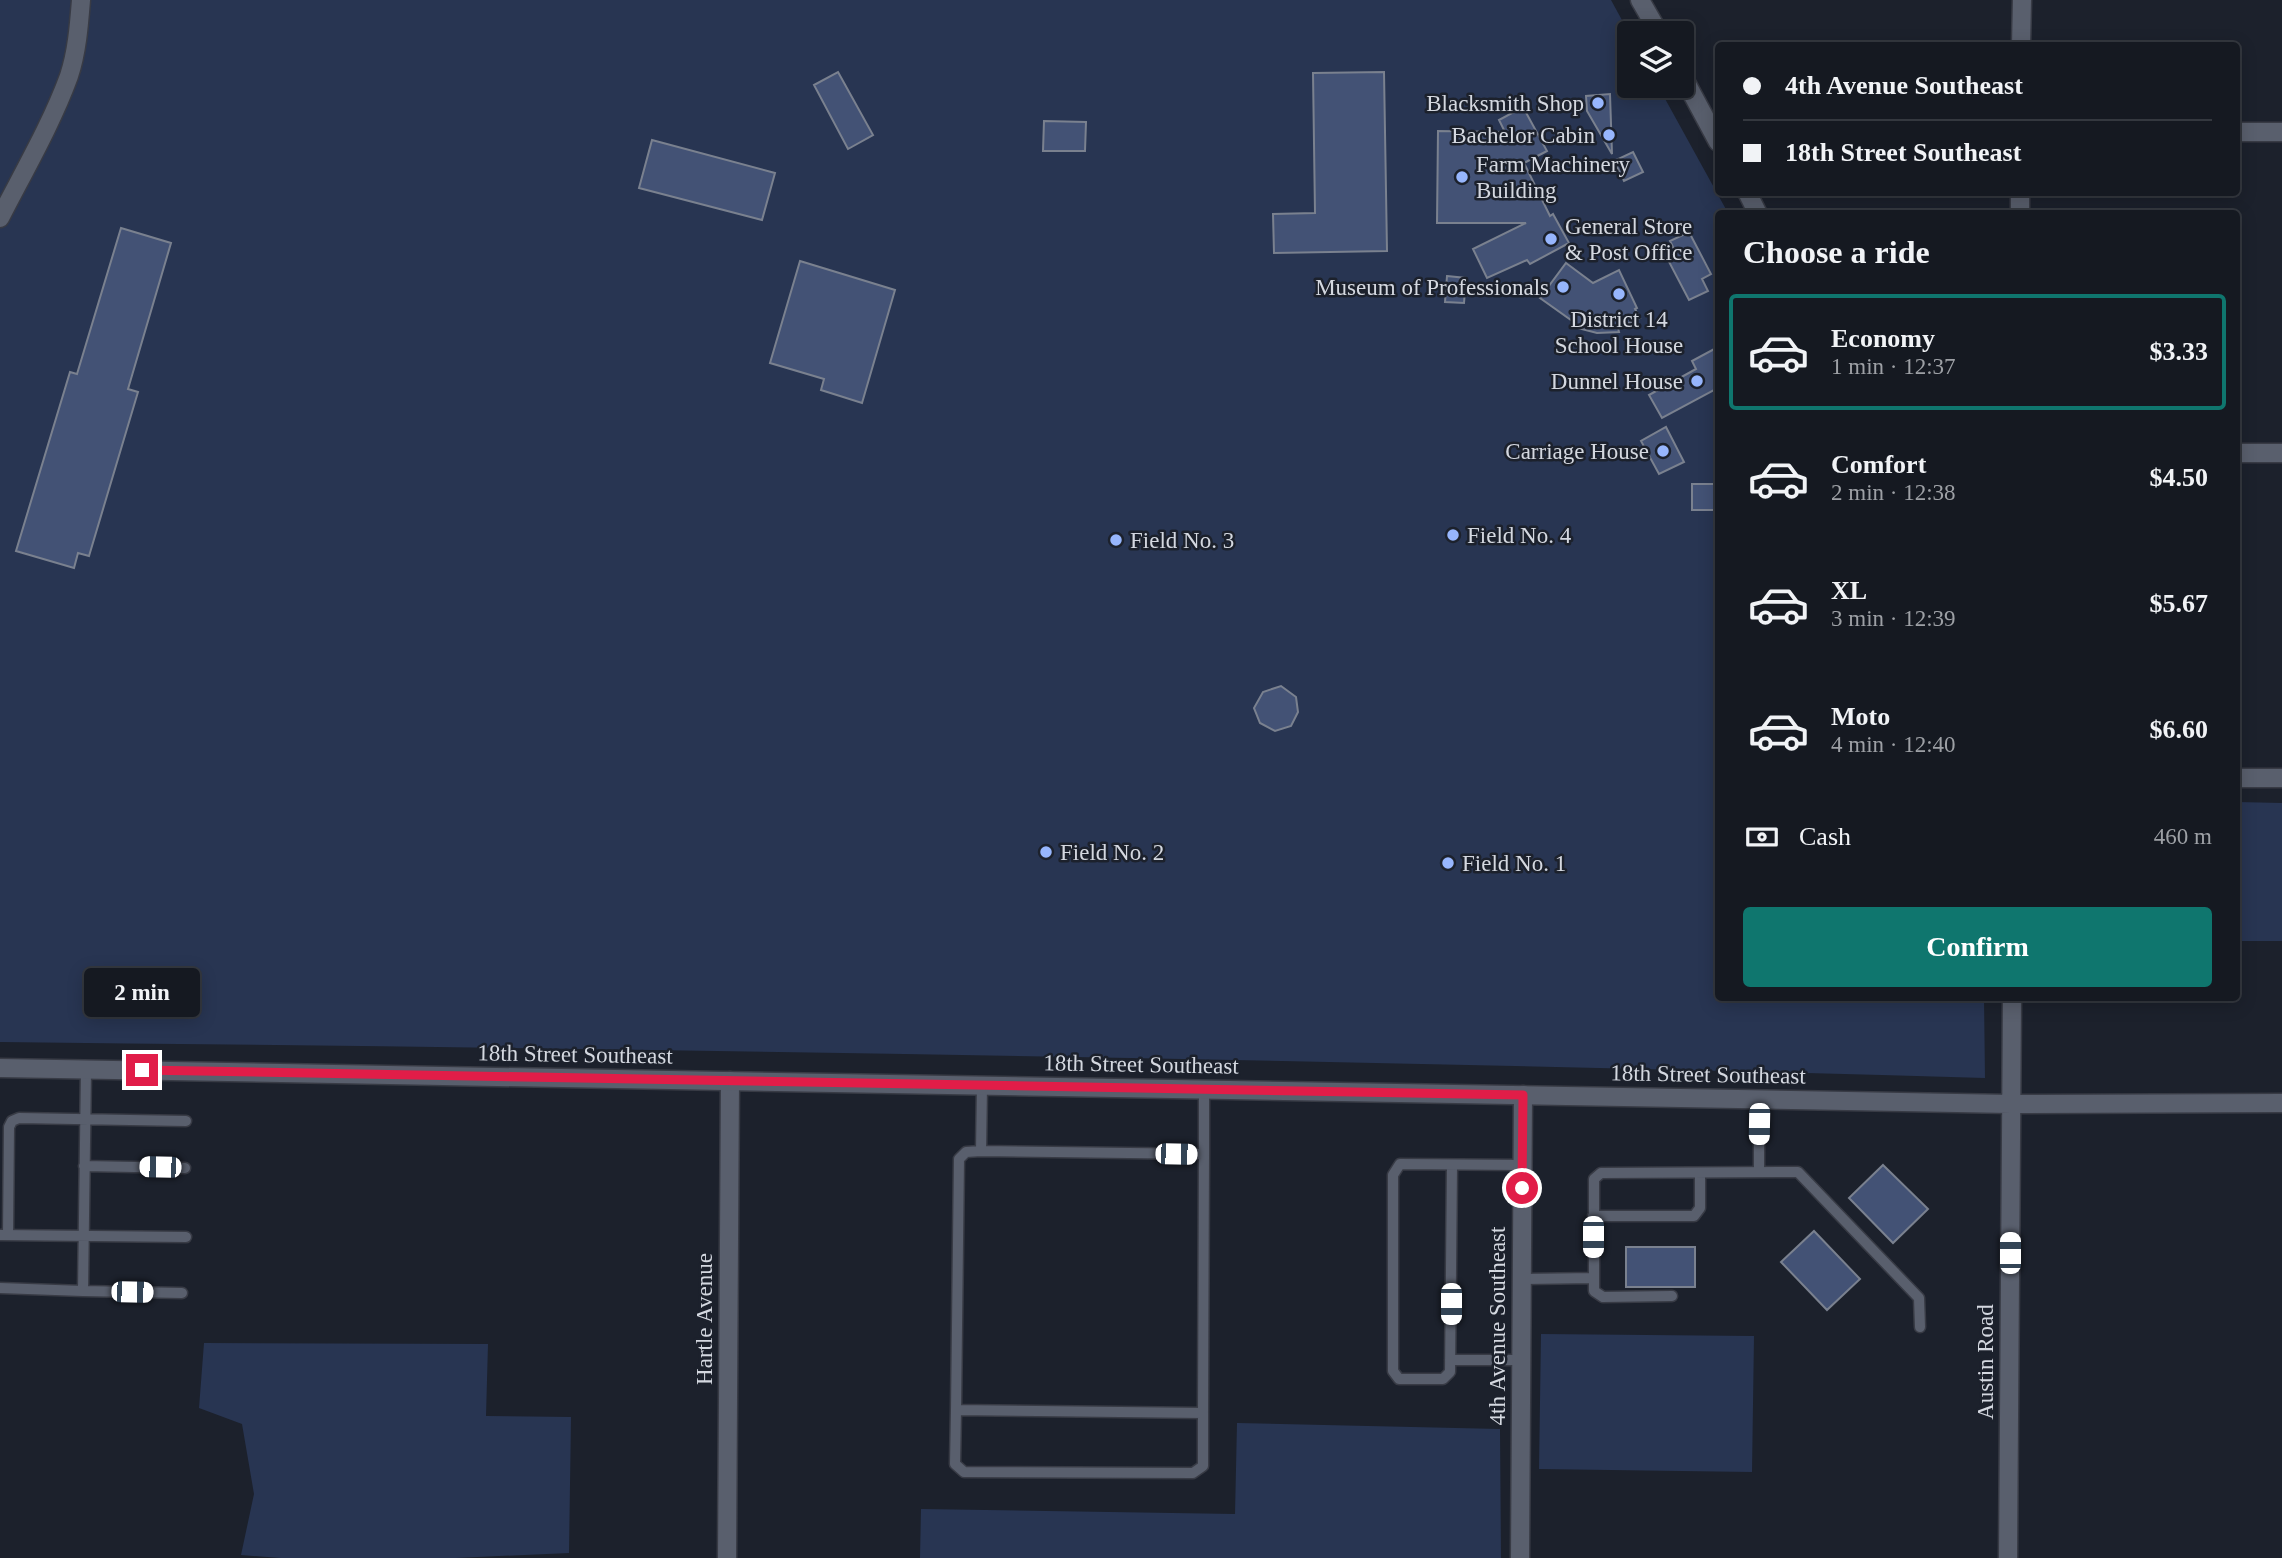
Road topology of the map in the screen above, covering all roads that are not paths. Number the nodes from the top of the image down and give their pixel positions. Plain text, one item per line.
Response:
1 (81, 0) edge
2 (1640, 0) edge
3 (2022, 0) edge
4 (1652, 21) edge
5 (2021, 42) edge
6 (1694, 97) edge
7 (2240, 132) edge
8 (2282, 132) edge
9 (1715, 136) edge
10 (0, 218) edge
11 (2240, 453) edge
12 (2282, 453) edge
13 (2240, 778) edge
14 (2282, 778) edge
15 (2011, 1001) edge
16 (0, 1068) edge
17 (86, 1069) junction
18 (730, 1081) junction
19 (982, 1086) junction
20 (1204, 1090) junction
21 (1523, 1095) junction
22 (1759, 1099) junction
23 (2282, 1103) edge
24 (2011, 1104) junction
25 (85, 1119) junction
26 (186, 1121) dead end
27 (981, 1151) junction
28 (1204, 1154) junction
29 (1452, 1165) junction
30 (1522, 1165) junction
31 (84, 1166) junction
32 (185, 1168) dead end
33 (1700, 1172) junction
34 (1759, 1172) junction
35 (1593, 1216) junction
36 (4, 1235) edge
37 (84, 1237) junction
38 (186, 1237) dead end
39 (1522, 1279) junction
40 (1594, 1279) junction
41 (0, 1288) edge
42 (83, 1291) junction
43 (182, 1293) dead end
44 (1672, 1296) dead end
45 (1920, 1327) dead end
46 (1450, 1360) junction
47 (1521, 1360) junction
48 (956, 1410) junction
49 (1203, 1413) junction
50 (727, 1558) edge
51 (1520, 1558) edge
52 (2008, 1558) edge

1 - 10 street
2 - 4 street
3 - 5 street
6 - 9 street
7 - 8 street
11 - 12 street
13 - 14 street
15 - 24 street, Austin Road
16 - 17 street, 18th Street Southeast
17 - 18 street, 18th Street Southeast
17 - 25 lane
18 - 19 street, 18th Street Southeast
18 - 50 street, Hartle Avenue
19 - 20 street, 18th Street Southeast
19 - 27 lane
20 - 21 street, 18th Street Southeast
20 - 28 lane
21 - 22 street, 18th Street Southeast
21 - 30 street, 4th Avenue Southeast
22 - 24 street, 18th Street Southeast
22 - 34 lane
23 - 24 street, 18th Street Southeast
24 - 52 street, Austin Road
25 - 26 lane
25 - 31 lane
25 - 36 lane
27 - 28 lane
27 - 48 lane
28 - 49 lane
29 - 30 lane
29 - 46 lane
29 - 46 lane
30 - 39 street, 4th Avenue Southeast
31 - 32 lane
31 - 37 lane
33 - 34 lane
33 - 35 lane
33 - 35 lane
34 - 45 lane
35 - 40 lane
36 - 37 lane
37 - 38 lane
37 - 42 lane
39 - 40 lane
39 - 47 street, 4th Avenue Southeast
40 - 44 lane
41 - 42 lane
42 - 43 lane
46 - 47 lane
47 - 51 street, 4th Avenue Southeast
48 - 49 lane
48 - 49 lane

